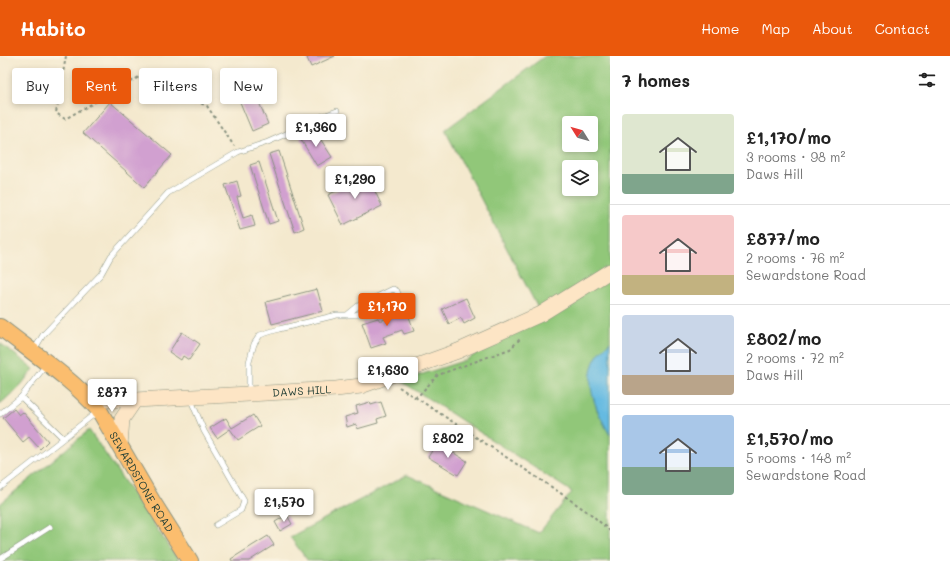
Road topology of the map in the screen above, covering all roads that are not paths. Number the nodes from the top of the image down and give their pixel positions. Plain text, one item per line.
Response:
1 (337, 111) dead end
2 (610, 271) edge
3 (347, 315) junction
4 (0, 327) edge
5 (33, 353) junction
6 (46, 364) junction
7 (249, 394) junction
8 (21, 397) junction
9 (190, 397) junction
10 (135, 400) junction
11 (94, 405) junction
12 (0, 414) edge
13 (63, 438) junction
14 (120, 446) junction
15 (0, 488) edge
16 (216, 525) dead end
17 (50, 527) dead end
18 (0, 559) edge
19 (190, 561) edge

1 - 5 lane
2 - 7 street, DAWS HILL
3 - 3 lane
3 - 7 lane
4 - 5 main road, SEWARDSTONE ROAD
5 - 6 main road, SEWARDSTONE ROAD
6 - 8 lane
6 - 11 main road, SEWARDSTONE ROAD
7 - 9 street, DAWS HILL
8 - 12 lane
8 - 13 lane
9 - 10 street, DAWS HILL
9 - 16 lane
10 - 11 street, DAWS HILL
10 - 14 street
11 - 13 lane
11 - 14 main road, SEWARDSTONE ROAD
13 - 15 lane
14 - 19 main road, SEWARDSTONE ROAD
17 - 18 lane

